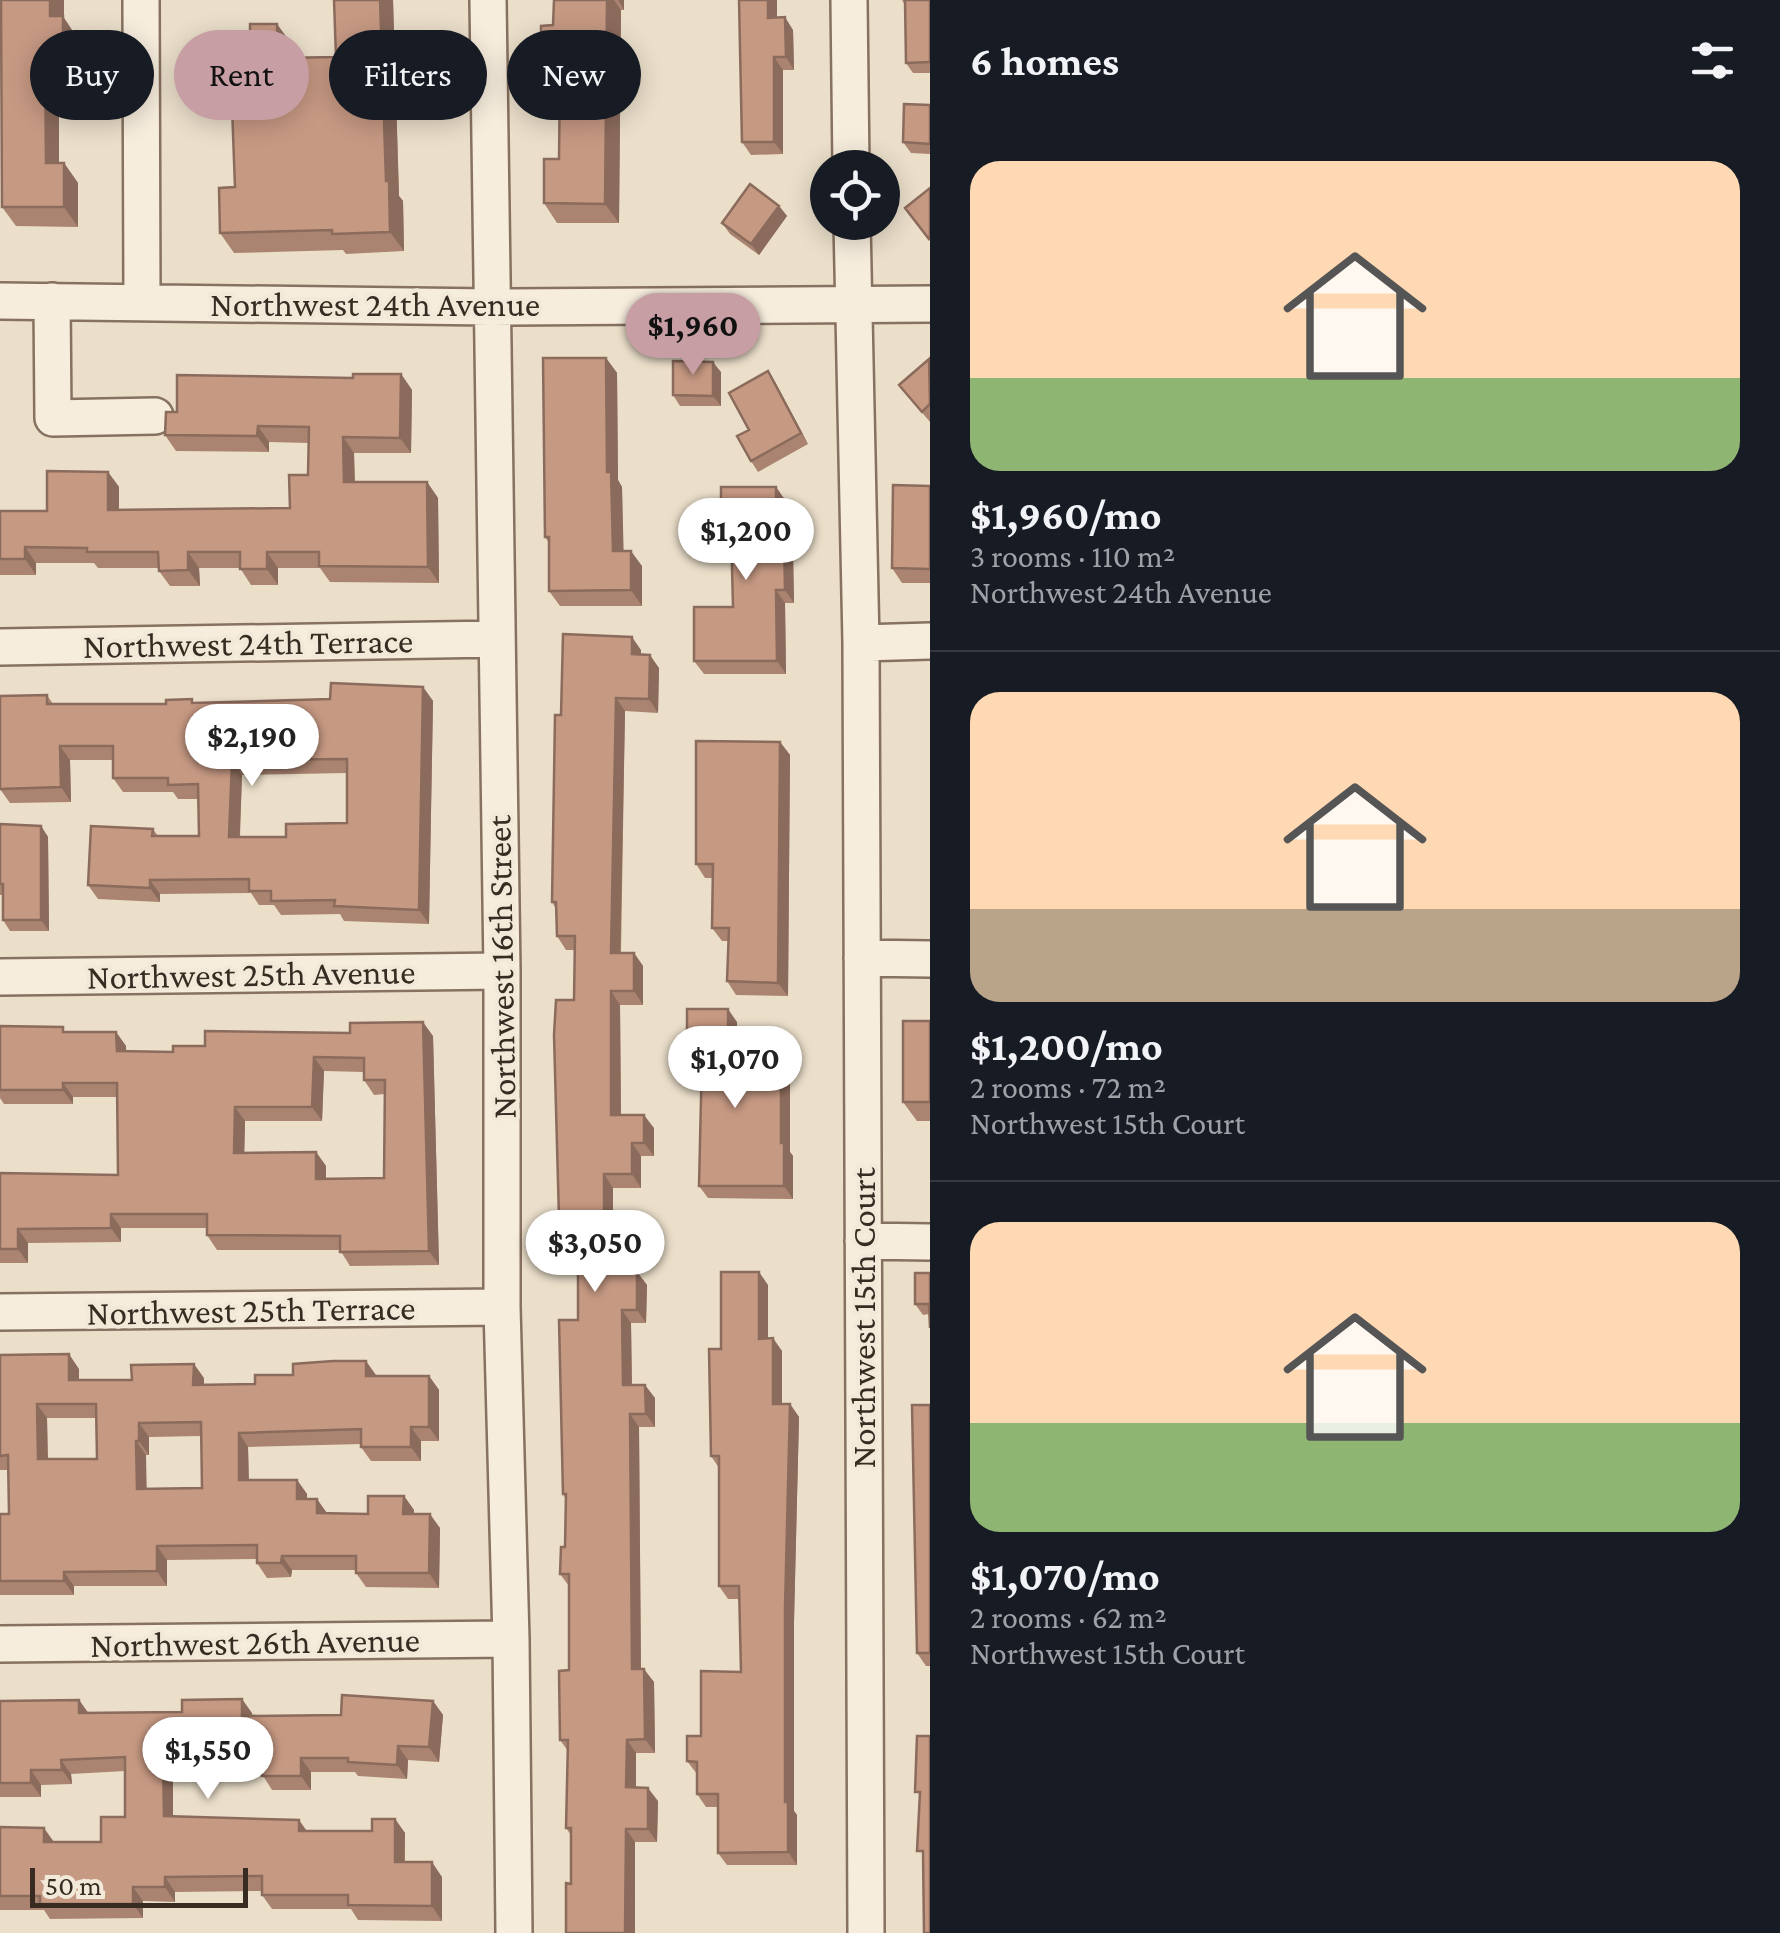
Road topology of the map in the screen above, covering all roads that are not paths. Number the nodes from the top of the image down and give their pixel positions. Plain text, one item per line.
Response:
1 (142, 0) edge
2 (488, 0) edge
3 (849, 0) edge
4 (851, 150) edge
5 (852, 240) edge
6 (0, 301) edge
7 (52, 301) junction
8 (142, 302) junction
9 (930, 304) edge
10 (853, 305) junction
11 (491, 306) junction
12 (155, 416) dead end
13 (496, 639) junction
14 (930, 641) edge
15 (860, 643) junction
16 (0, 646) edge
17 (862, 958) junction
18 (930, 959) edge
19 (502, 971) junction
20 (0, 978) edge
21 (863, 1241) junction
22 (930, 1242) edge
23 (502, 1307) junction
24 (0, 1312) edge
25 (511, 1639) junction
26 (0, 1644) edge
27 (514, 1933) edge
28 (866, 1933) edge

1 - 8 street
2 - 11 street, Northwest 16th Street
3 - 4 street
5 - 10 street, Northwest 15th Court
6 - 7 street, Northwest 24th Avenue
7 - 8 street, Northwest 24th Avenue
7 - 12 street
8 - 11 street, Northwest 24th Avenue
9 - 10 street, Northwest 24th Avenue
10 - 11 street, Northwest 24th Avenue
10 - 15 street, Northwest 15th Court
11 - 13 street, Northwest 16th Street
13 - 16 street, Northwest 24th Terrace
13 - 19 street, Northwest 16th Street
14 - 15 street
15 - 17 street, Northwest 15th Court
17 - 18 street
17 - 21 street, Northwest 15th Court
19 - 20 street, Northwest 25th Avenue
19 - 23 street, Northwest 16th Street
21 - 22 street
21 - 28 street, Northwest 15th Court
23 - 24 street, Northwest 25th Terrace
23 - 25 street, Northwest 16th Street
25 - 26 street, Northwest 26th Avenue
25 - 27 street, Northwest 16th Street

